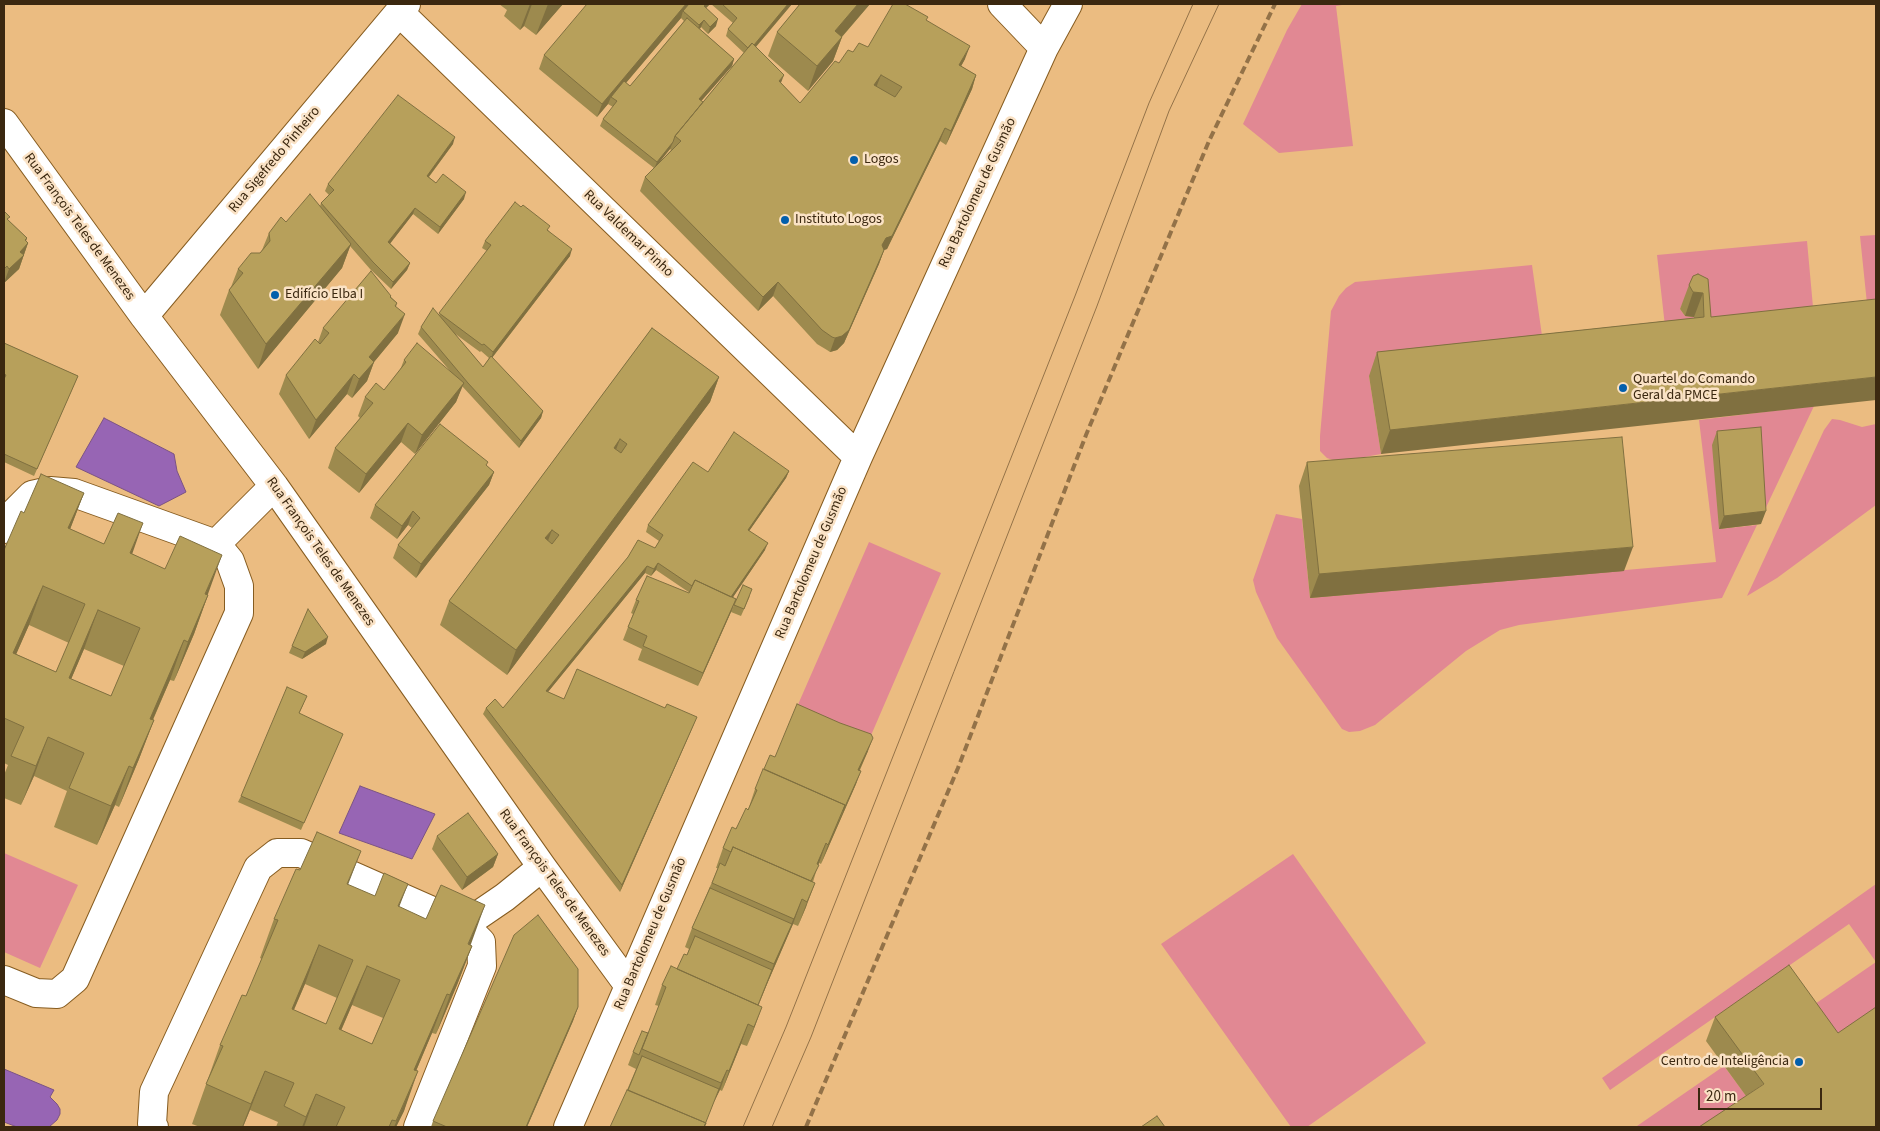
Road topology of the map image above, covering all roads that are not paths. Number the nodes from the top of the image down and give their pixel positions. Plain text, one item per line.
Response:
1 (1002, 4) edge
2 (1068, 4) edge
3 (402, 8) edge
4 (1044, 48) junction
5 (4, 123) edge
6 (144, 316) junction
7 (858, 456) junction
8 (274, 486) junction
9 (4, 529) edge
10 (216, 544) junction
11 (542, 867) junction
12 (464, 925) junction
13 (4, 980) edge
14 (629, 986) junction
15 (154, 1127) edge
16 (418, 1127) edge
17 (568, 1127) edge

1 - 4 street
2 - 4 street, Rua Bartolomeu de Gusmão
3 - 6 street, Rua Sigefredo Pinheiro
3 - 7 street, Rua Valdemar Pinho
4 - 7 street, Rua Bartolomeu de Gusmão
5 - 6 street, Rua François Teles de Menezes
6 - 8 street, Rua François Teles de Menezes
7 - 14 street, Rua Bartolomeu de Gusmão
8 - 10 street
8 - 11 street, Rua François Teles de Menezes
9 - 10 street
10 - 13 street
11 - 12 street
11 - 14 street, Rua François Teles de Menezes
12 - 15 street
12 - 16 street
14 - 17 street, Rua Bartolomeu de Gusmão

